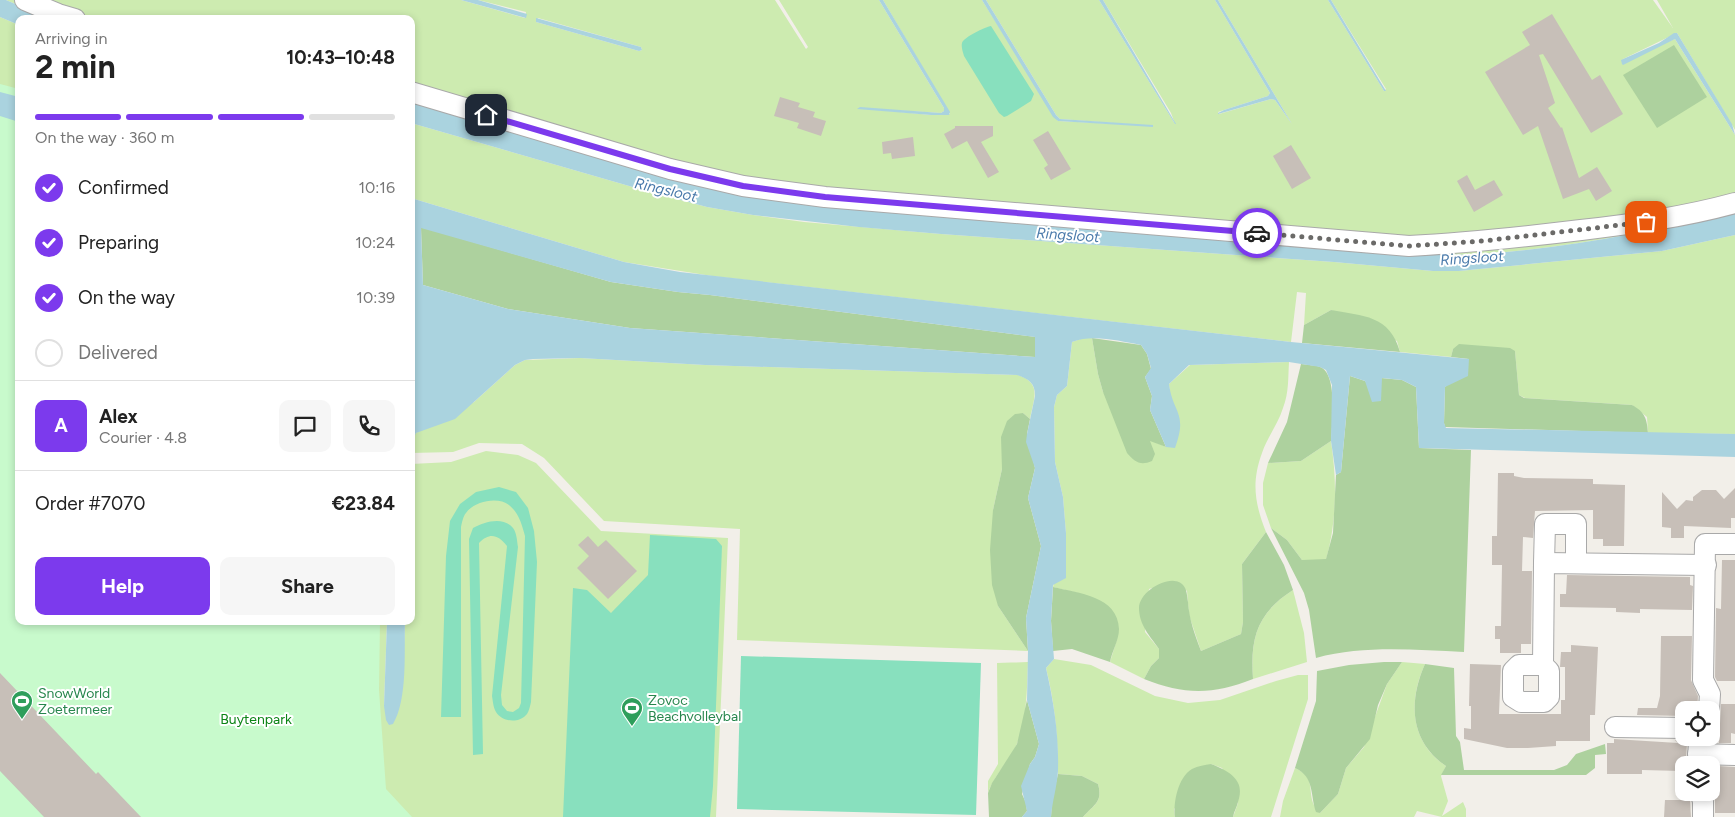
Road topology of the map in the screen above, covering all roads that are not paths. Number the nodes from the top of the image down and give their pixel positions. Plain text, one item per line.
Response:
1 (25, 0) edge
2 (61, 15) edge
3 (415, 93) edge
4 (1735, 203) edge
5 (1735, 544) edge
6 (1576, 562) junction
7 (1544, 563) junction
8 (1706, 565) junction
9 (1543, 665) dead end
10 (1710, 701) edge
11 (1616, 727) dead end
12 (1675, 728) edge
13 (1698, 752) edge
14 (1735, 755) edge
15 (1703, 801) edge
16 (1703, 817) edge

1 - 2 street
3 - 4 street
5 - 8 street
6 - 7 street
6 - 7 street
6 - 8 street
7 - 9 street
8 - 10 street
11 - 12 street
13 - 14 street
15 - 16 street

